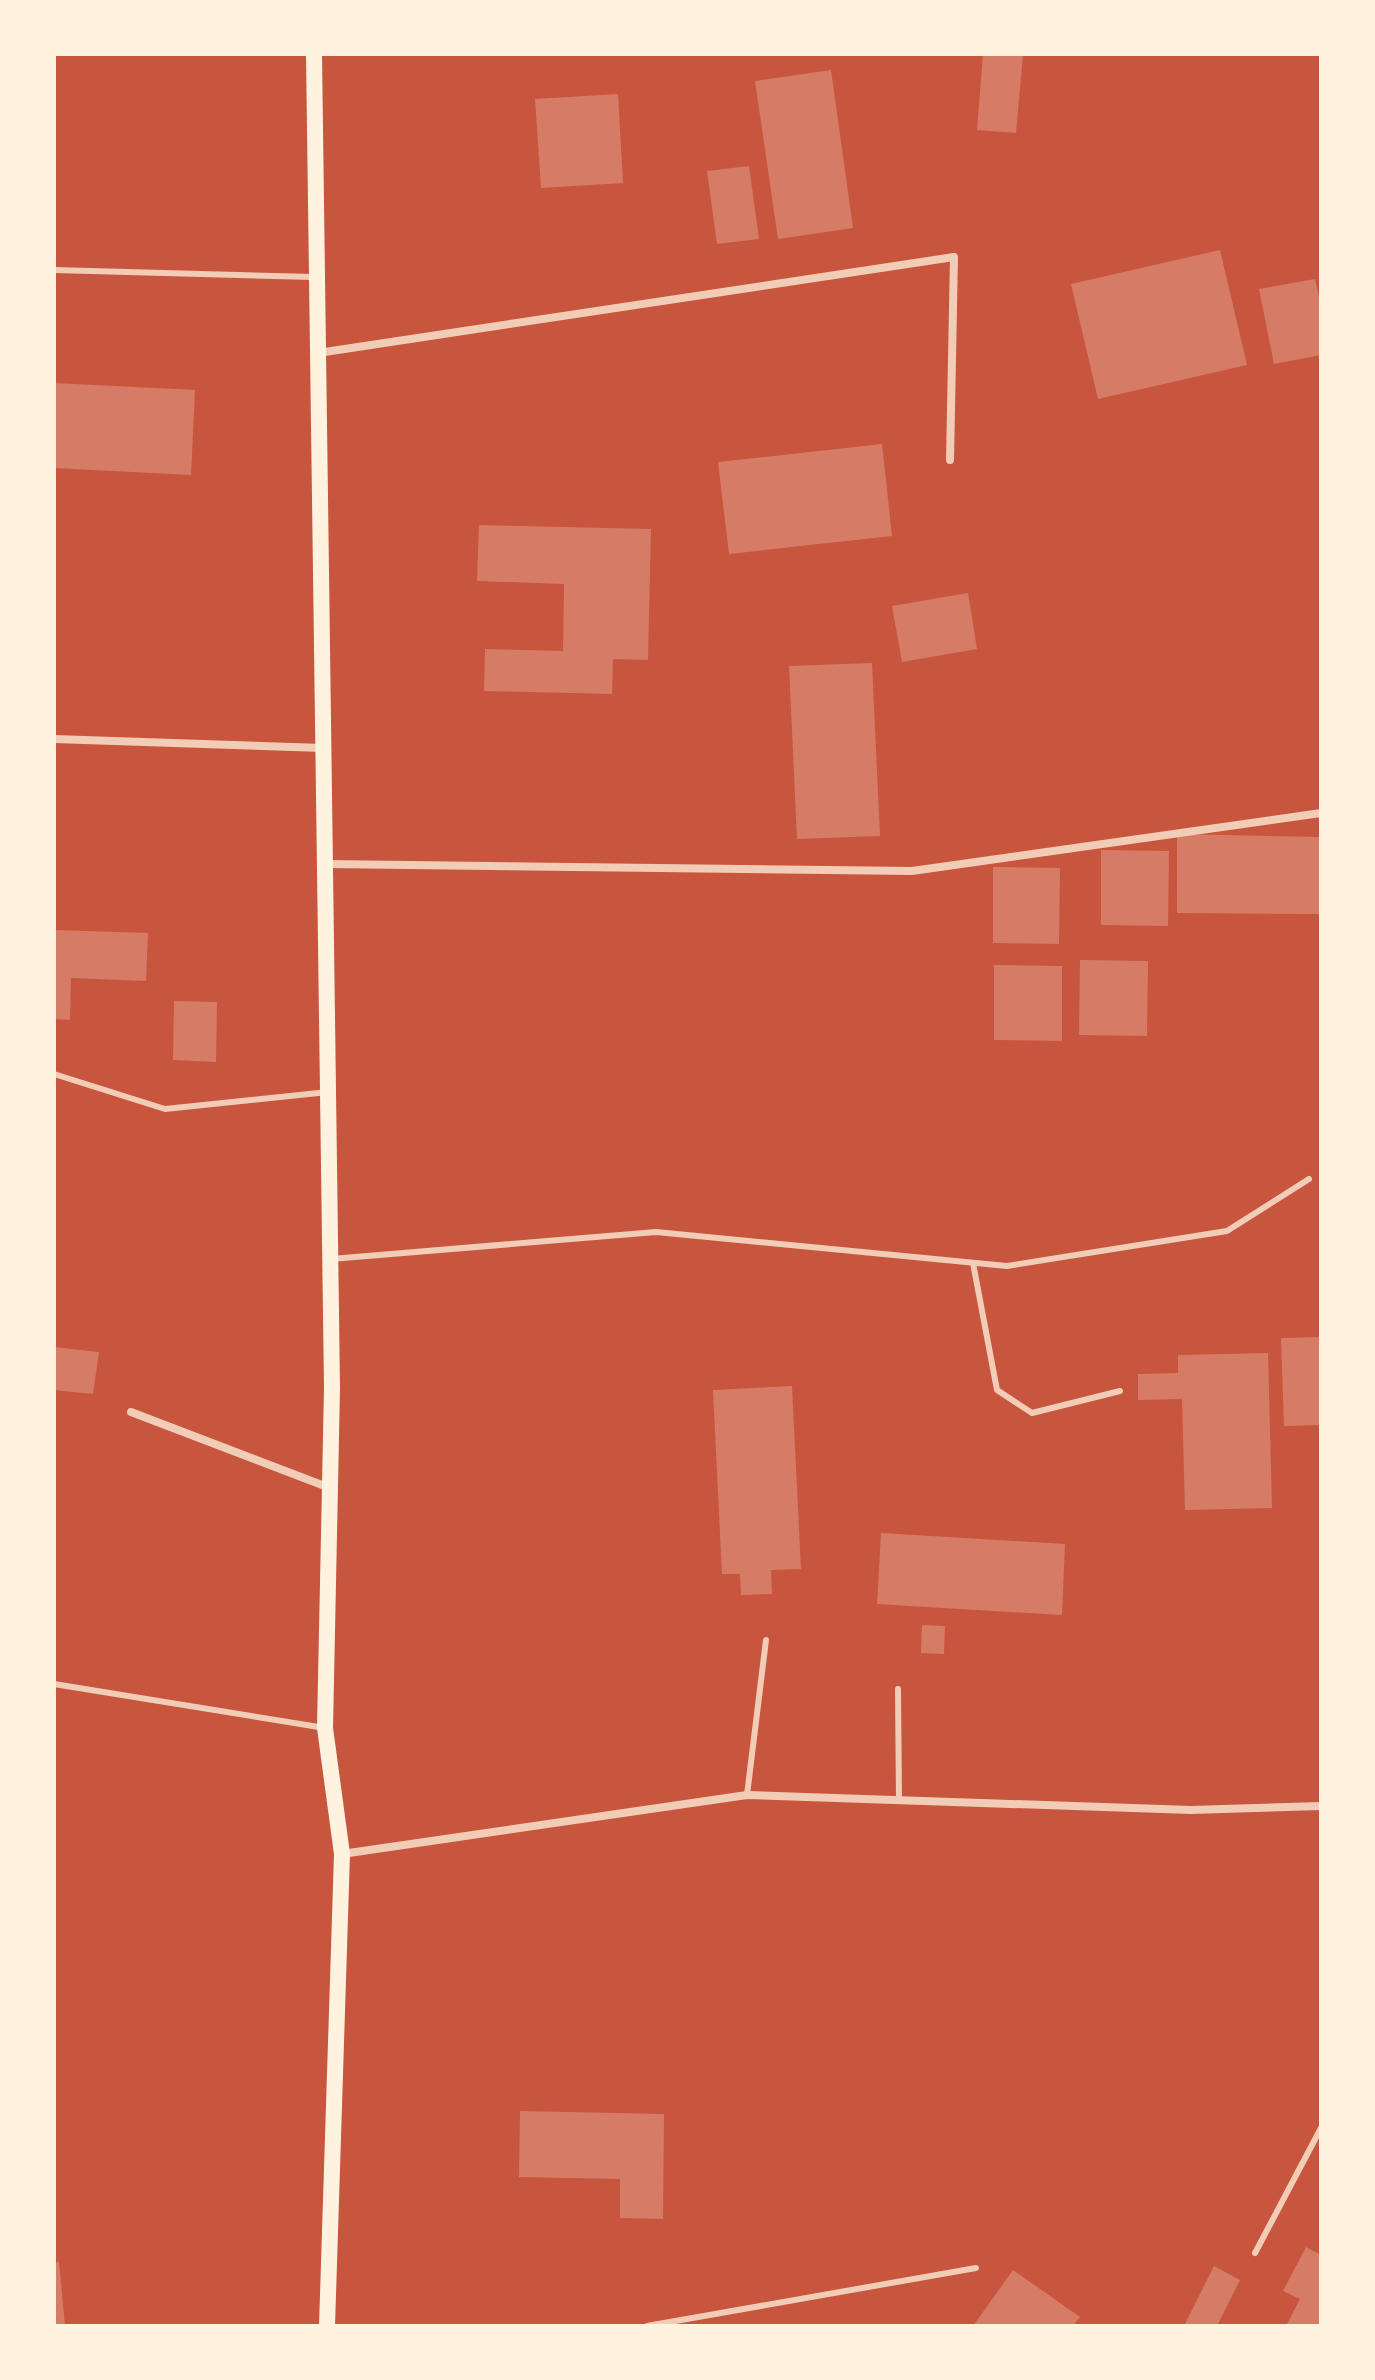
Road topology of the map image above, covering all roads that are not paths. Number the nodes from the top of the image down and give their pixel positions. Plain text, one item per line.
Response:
1 (314, 54) edge
2 (54, 270) edge
3 (318, 277) junction
4 (318, 353) junction
5 (950, 460) dead end
6 (54, 739) edge
7 (324, 748) junction
8 (1321, 813) edge
9 (325, 864) junction
10 (54, 1074) edge
11 (328, 1092) junction
12 (1309, 1179) dead end
13 (331, 1259) junction
14 (973, 1263) junction
15 (1120, 1391) dead end
16 (131, 1412) dead end
17 (330, 1488) junction
18 (766, 1640) dead end
19 (54, 1684) edge
20 (898, 1689) dead end
21 (325, 1728) junction
22 (747, 1795) junction
23 (899, 1801) junction
24 (1321, 1806) edge
25 (342, 1854) junction
26 (1321, 2128) edge
27 (1255, 2253) dead end
28 (976, 2268) dead end
29 (327, 2326) edge
30 (647, 2326) edge

1 - 3 main road
2 - 3 lane
3 - 4 main road
4 - 5 street
4 - 7 main road
6 - 7 street
7 - 9 main road
8 - 9 street
9 - 11 main road
10 - 11 lane
11 - 13 main road
12 - 14 lane
13 - 14 lane
13 - 17 main road
14 - 15 lane
16 - 17 street
17 - 21 main road
18 - 22 lane
19 - 21 lane
20 - 23 lane
21 - 25 main road
22 - 23 street
22 - 25 street
23 - 24 street
25 - 29 main road
26 - 27 lane
28 - 30 lane

